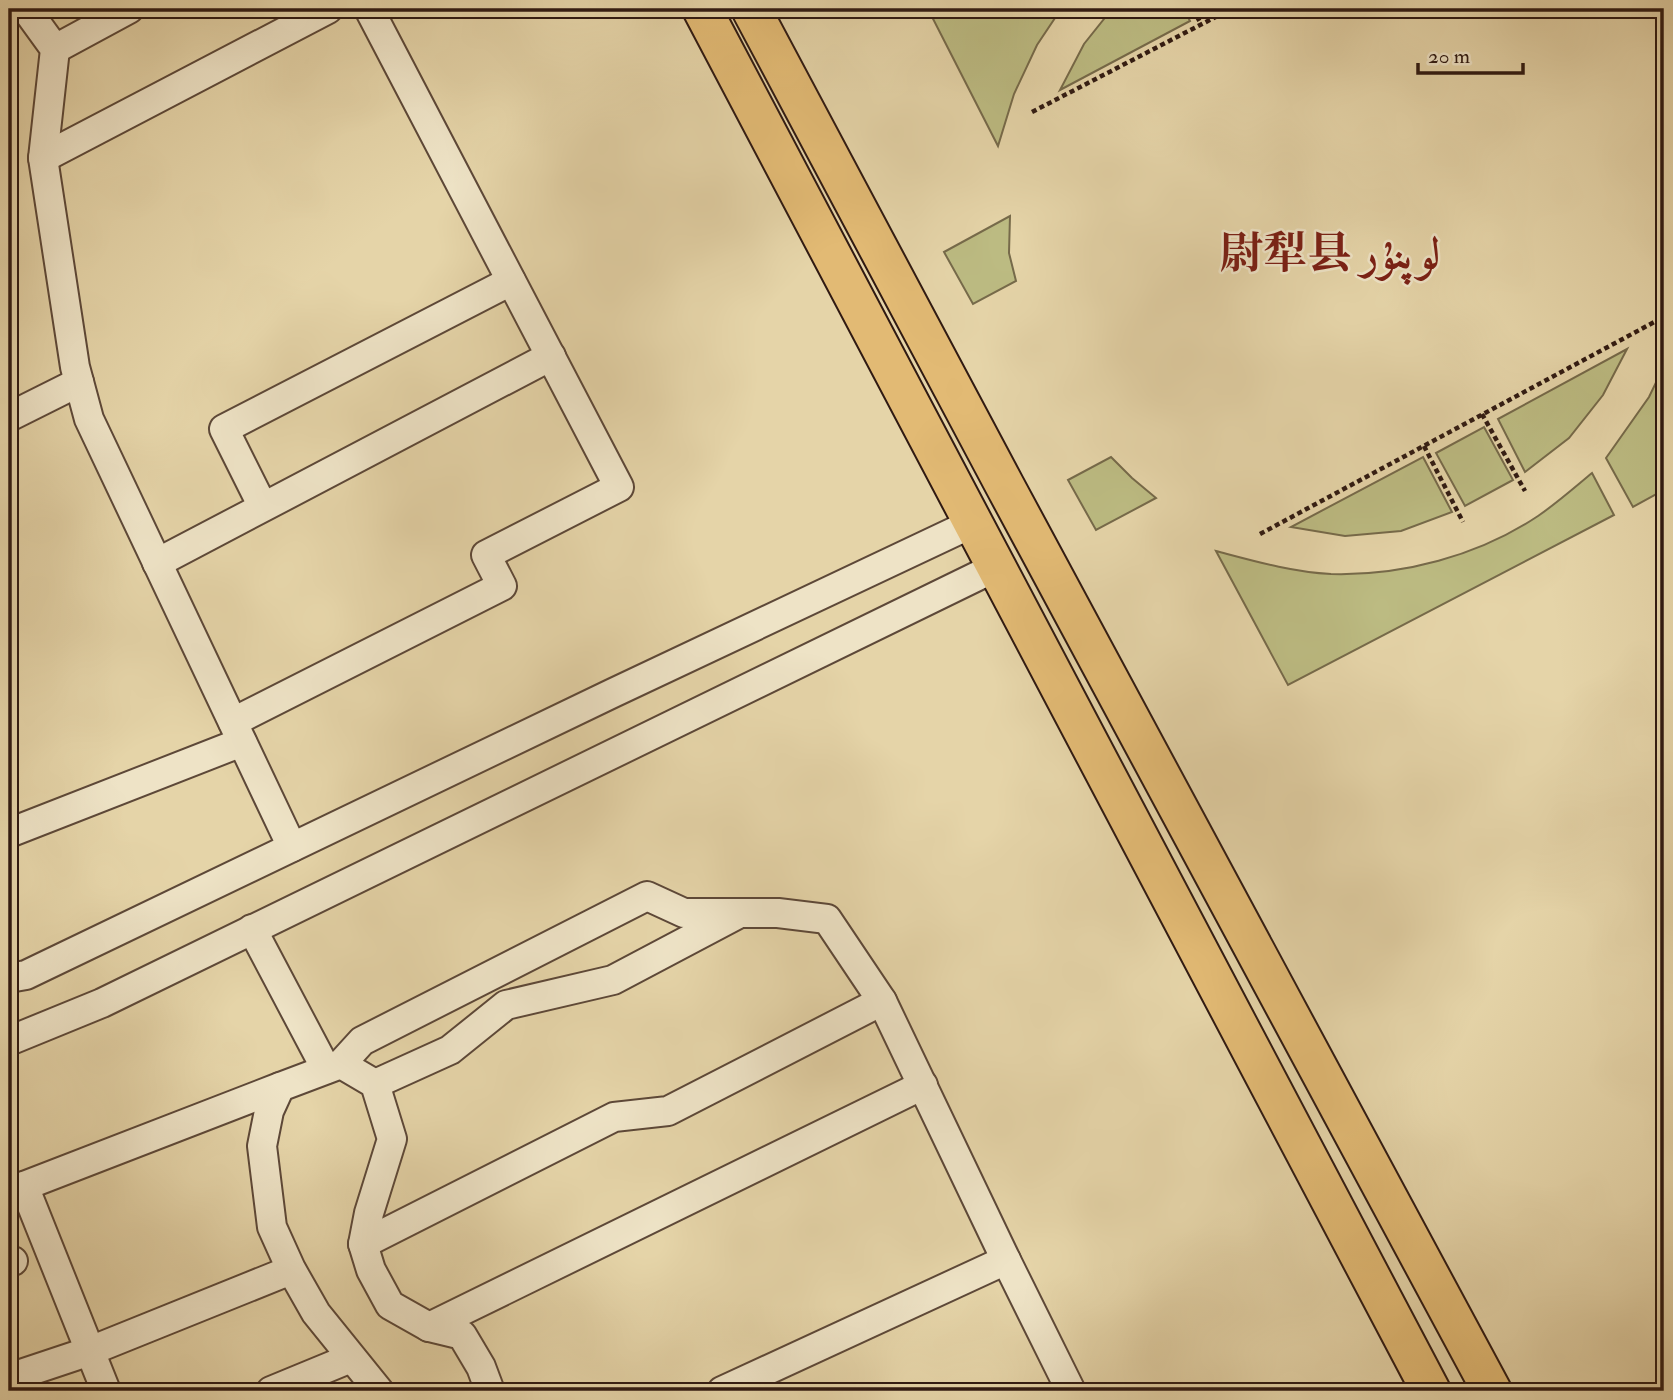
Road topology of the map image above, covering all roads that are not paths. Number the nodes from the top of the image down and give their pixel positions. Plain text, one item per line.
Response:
1 (26, 9) edge
2 (129, 9) edge
3 (328, 9) edge
4 (369, 9) edge
5 (702, 9) edge
6 (751, 9) edge
7 (55, 48) junction
8 (43, 158) junction
9 (511, 281) junction
10 (551, 356) junction
11 (79, 382) junction
12 (9, 417) edge
13 (260, 500) dead end
14 (973, 523) junction
15 (158, 564) junction
16 (996, 567) junction
17 (237, 732) junction
18 (9, 833) edge
19 (292, 847) junction
20 (741, 913) junction
21 (252, 929) junction
22 (9, 978) edge
23 (882, 1001) junction
24 (9, 1041) edge
25 (333, 1066) junction
26 (376, 1084) junction
27 (923, 1085) junction
28 (280, 1087) junction
29 (16, 1188) edge
30 (363, 1244) junction
31 (1006, 1260) junction
32 (291, 1270) junction
33 (429, 1328) junction
34 (90, 1351) junction
35 (351, 1358) junction
36 (9, 1378) edge
37 (106, 1391) edge
38 (271, 1391) edge
39 (379, 1391) edge
40 (490, 1391) edge
41 (722, 1391) edge
42 (1071, 1391) edge
43 (1431, 1391) edge
44 (1492, 1391) edge

1 - 7 street
2 - 7 street
3 - 8 street
4 - 9 street
5 - 14 highway
6 - 44 highway
7 - 8 street
8 - 11 street
9 - 10 street
9 - 13 street
10 - 15 street
10 - 17 street
11 - 12 street
11 - 15 street
14 - 16 highway
14 - 19 street
15 - 17 street
16 - 21 street
16 - 43 highway
17 - 18 street
17 - 19 street
19 - 22 street
20 - 23 street
20 - 25 street
20 - 26 street
21 - 24 street
21 - 25 street
23 - 27 street
23 - 30 street
25 - 26 street
25 - 28 street
26 - 30 street
27 - 31 street
27 - 33 street
28 - 29 street
28 - 32 street
29 - 34 street
30 - 33 street
31 - 41 street
31 - 42 street
32 - 34 street
32 - 35 street
33 - 40 street
34 - 36 street
34 - 37 street
35 - 38 street
35 - 39 street

